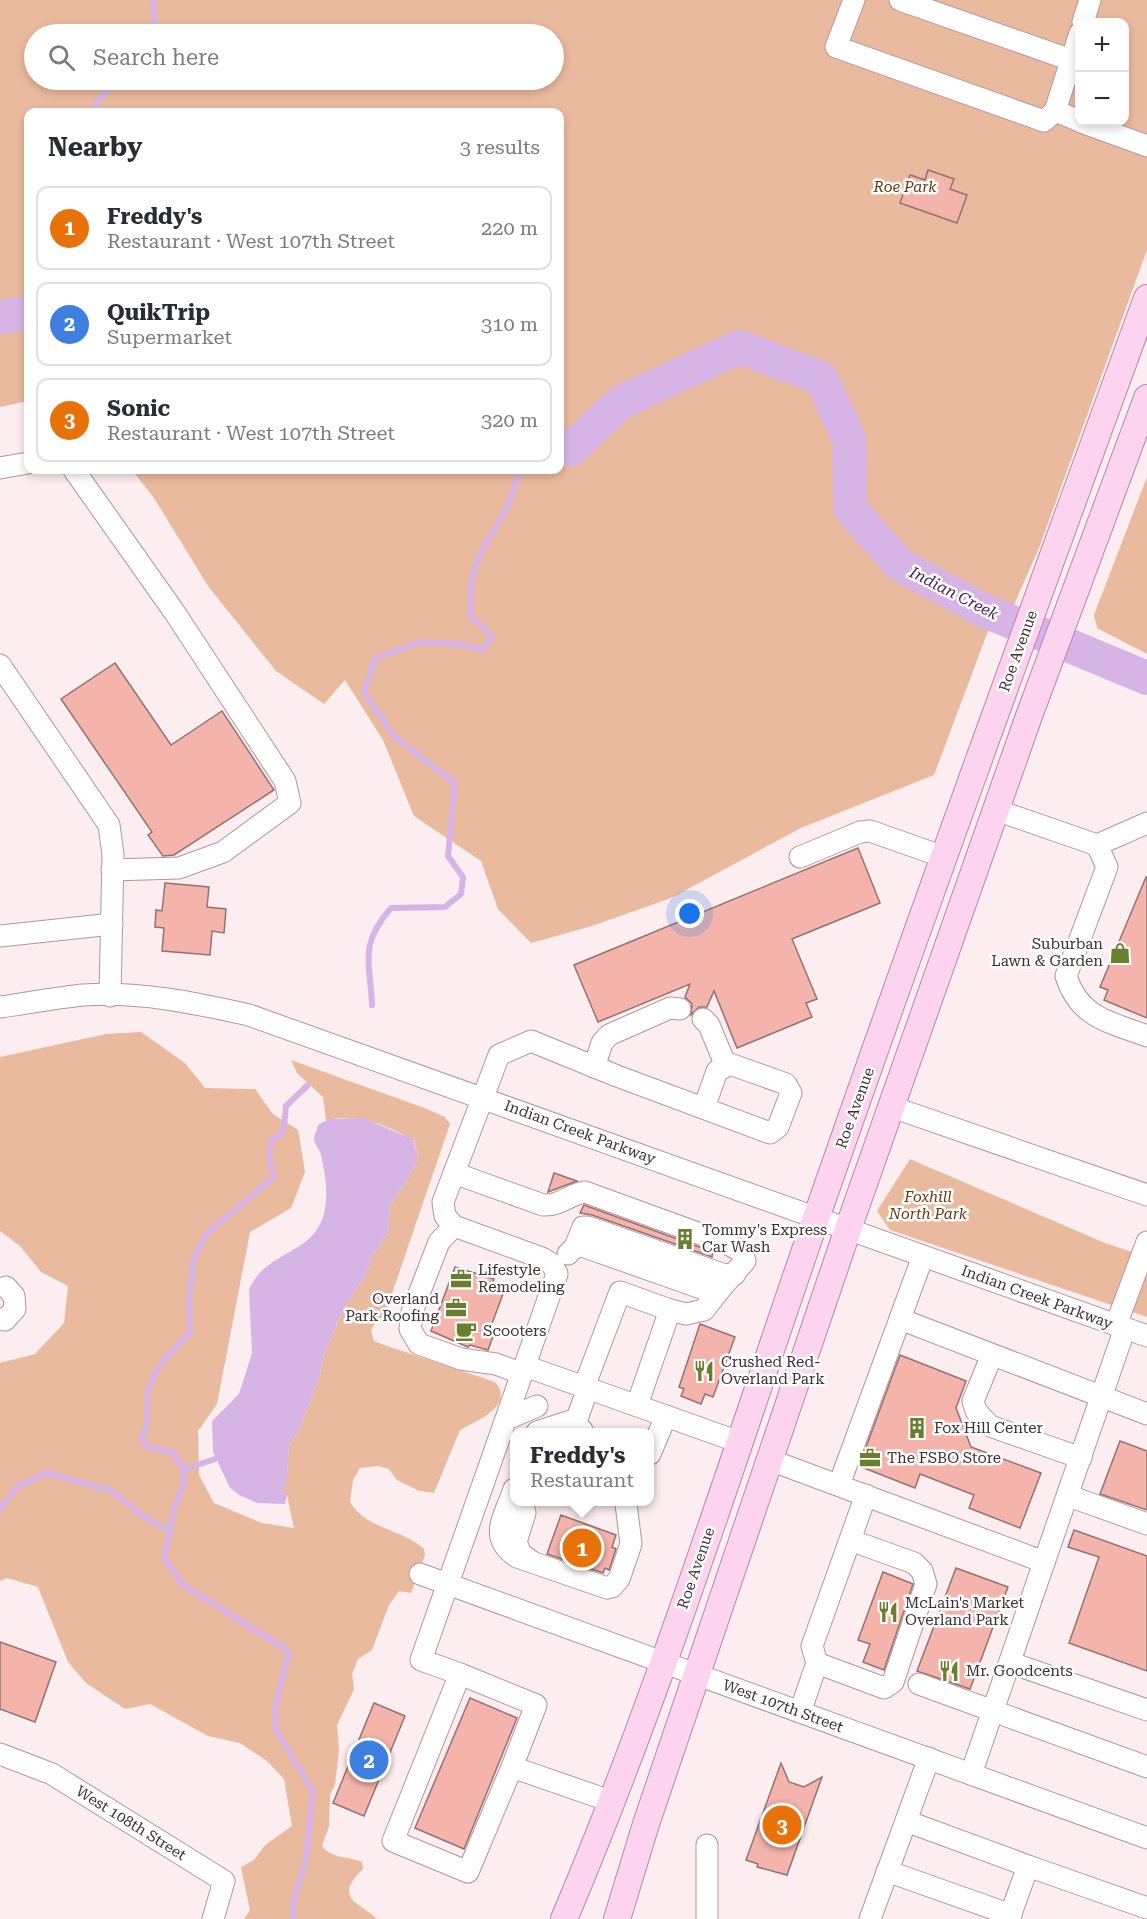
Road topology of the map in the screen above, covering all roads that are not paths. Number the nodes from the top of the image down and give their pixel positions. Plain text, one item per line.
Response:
1 (854, 0) edge
2 (900, 0) edge
3 (1090, 0) edge
4 (1084, 18) edge
5 (1075, 48) edge
6 (1071, 60) junction
7 (1055, 111) junction
8 (1075, 119) edge
9 (1093, 126) edge
10 (1147, 146) edge
11 (1147, 298) edge
12 (1147, 398) edge
13 (24, 464) edge
14 (0, 468) edge
15 (77, 474) edge
16 (0, 665) edge
17 (996, 810) junction
18 (1147, 823) edge
19 (1097, 845) junction
20 (944, 856) junction
21 (800, 857) dead end
22 (112, 870) junction
23 (111, 924) junction
24 (0, 936) edge
25 (110, 996) junction
26 (0, 1007) edge
27 (680, 1009) dead end
28 (703, 1019) dead end
29 (1147, 1036) edge
30 (726, 1066) junction
31 (594, 1067) junction
32 (481, 1096) junction
33 (892, 1107) junction
34 (704, 1108) junction
35 (454, 1173) junction
36 (1147, 1195) edge
37 (816, 1219) junction
38 (454, 1226) junction
39 (848, 1229) junction
40 (1147, 1242) edge
41 (923, 1256) junction
42 (552, 1264) junction
43 (728, 1280) junction
44 (6, 1287) dead end
45 (670, 1310) junction
46 (0, 1319) edge
47 (900, 1319) junction
48 (1120, 1326) junction
49 (1147, 1336) edge
50 (992, 1355) junction
51 (524, 1370) junction
52 (586, 1388) junction
53 (1102, 1397) junction
54 (537, 1406) dead end
55 (637, 1406) junction
56 (1147, 1414) edge
57 (666, 1416) junction
58 (507, 1419) junction
59 (558, 1428) edge
60 (739, 1442) junction
61 (654, 1444) edge
62 (1081, 1458) junction
63 (770, 1460) junction
64 (838, 1485) junction
65 (866, 1495) junction
66 (1069, 1496) junction
67 (510, 1501) edge
68 (523, 1506) edge
69 (626, 1506) edge
70 (1147, 1524) edge
71 (850, 1540) junction
72 (531, 1561) junction
73 (1044, 1562) junction
74 (420, 1574) dead end
75 (450, 1585) junction
76 (663, 1663) junction
77 (817, 1663) junction
78 (1011, 1663) junction
79 (460, 1674) junction
80 (698, 1676) junction
81 (919, 1684) dead end
82 (1147, 1710) edge
83 (993, 1711) junction
84 (800, 1712) junction
85 (0, 1755) edge
86 (929, 1758) junction
87 (512, 1767) junction
88 (1147, 1767) edge
89 (971, 1774) junction
90 (612, 1802) junction
91 (906, 1821) junction
92 (1147, 1838) edge
93 (707, 1845) dead end
94 (1028, 1866) junction
95 (887, 1871) junction
96 (1142, 1911) edge
97 (1010, 1917) edge
98 (213, 1919) edge
99 (564, 1919) edge
100 (617, 1919) edge
101 (707, 1919) edge
102 (870, 1919) edge

1 - 7 street
2 - 6 street
3 - 4 street
5 - 6 street
6 - 7 street
7 - 8 street
9 - 10 street
11 - 20 main road, Roe Avenue
12 - 17 main road
13 - 14 street
15 - 22 street
16 - 22 street
17 - 19 street
17 - 33 main road
18 - 19 street
19 - 29 street
20 - 21 street
20 - 37 main road, Roe Avenue
22 - 23 street
23 - 24 street
23 - 25 street
25 - 26 street, Indian Creek Parkway
25 - 32 street, Indian Creek Parkway
27 - 31 street
28 - 30 street
30 - 34 street
30 - 34 street
31 - 32 street
31 - 34 street
32 - 35 street
32 - 37 street, Indian Creek Parkway
33 - 36 street
33 - 39 main road
35 - 38 street
35 - 43 street
37 - 39 street, Indian Creek Parkway
37 - 60 main road, Roe Avenue
38 - 42 street
38 - 51 street
39 - 41 street, Indian Creek Parkway
39 - 63 main road
40 - 48 street
41 - 47 street
41 - 48 street, Indian Creek Parkway
42 - 43 street
42 - 51 street
43 - 45 street
44 - 46 street
45 - 52 street
45 - 55 street
47 - 50 street
47 - 64 street
48 - 49 street, Indian Creek Parkway
48 - 53 street
50 - 53 street
50 - 62 street
51 - 52 street
51 - 58 street
52 - 55 street
52 - 59 street
53 - 56 street
53 - 62 street
54 - 58 street
55 - 57 street
57 - 60 street
57 - 61 street
58 - 75 street
60 - 76 main road, Roe Avenue
62 - 66 street
63 - 64 street
63 - 80 main road
64 - 65 street
65 - 71 street
65 - 73 street
66 - 70 street
66 - 73 street
67 - 72 street
68 - 72 street
69 - 72 street
71 - 77 street
71 - 77 street
73 - 78 street
74 - 75 street, West 107th Street
75 - 76 street, West 107th Street
75 - 79 street
76 - 80 street, West 107th Street
76 - 90 main road, Roe Avenue
77 - 84 street
78 - 82 street
78 - 83 street
79 - 87 street
79 - 87 street
80 - 84 street, West 107th Street
80 - 100 main road
81 - 83 street
83 - 88 street
83 - 89 street
84 - 86 street, West 107th Street
85 - 98 street, West 108th Street
86 - 89 street, West 107th Street
86 - 91 street
87 - 90 street
89 - 92 street, West 107th Street
90 - 99 main road, Roe Avenue
91 - 94 street
91 - 95 street
93 - 101 street
94 - 96 street
94 - 97 street
95 - 97 street
95 - 102 street

